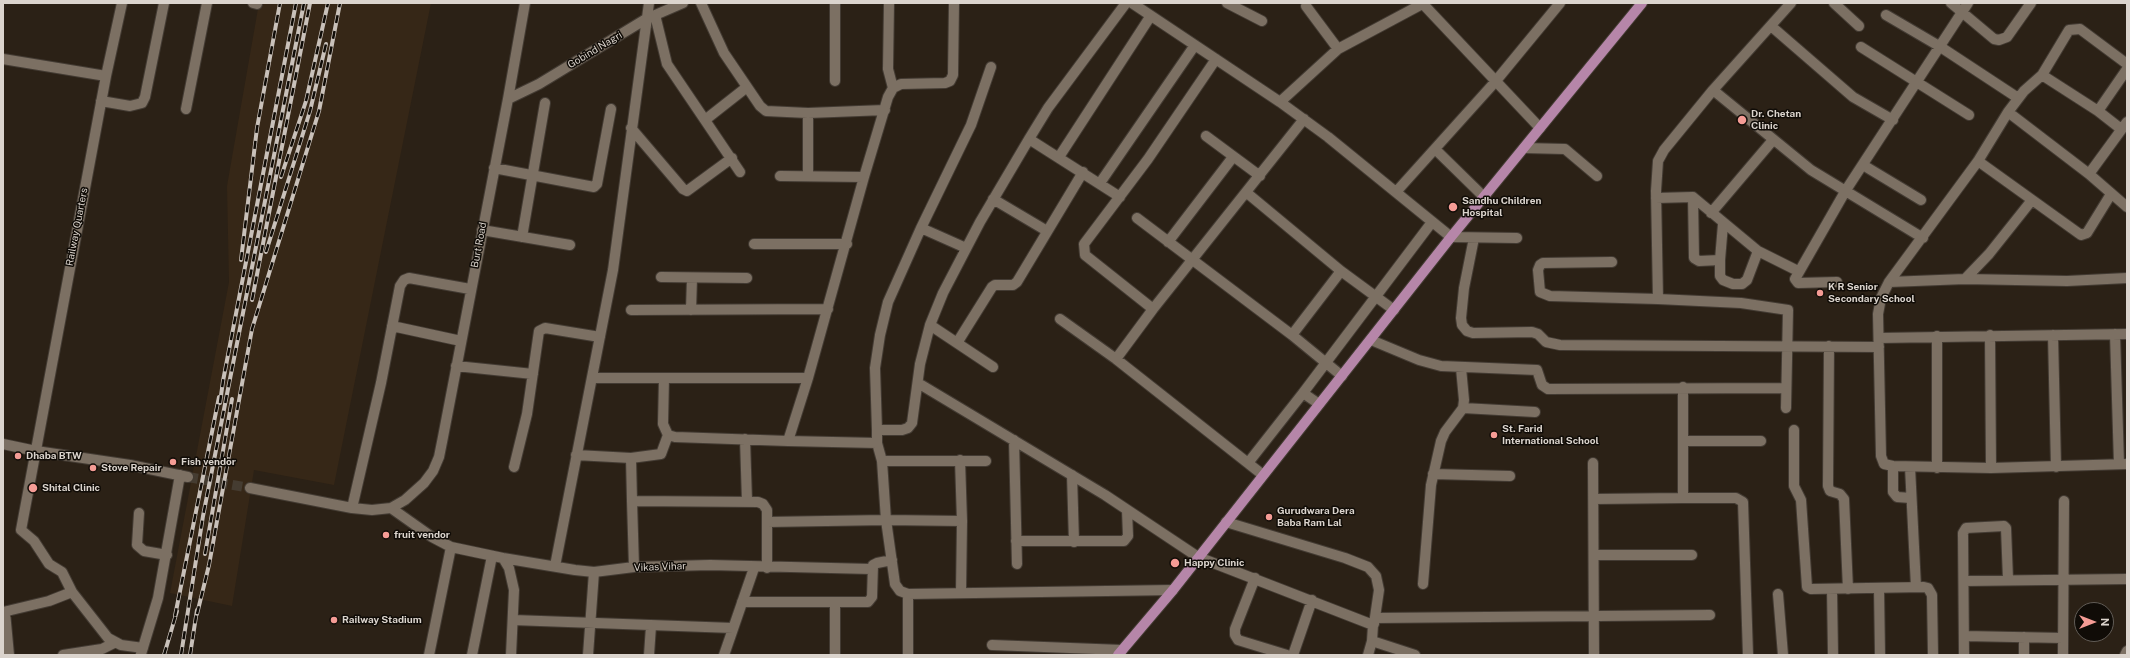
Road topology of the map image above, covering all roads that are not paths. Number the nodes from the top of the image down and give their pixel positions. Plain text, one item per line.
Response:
1 (122, 3) edge
2 (164, 3) edge
3 (207, 3) edge
4 (525, 3) edge
5 (648, 3) edge
6 (683, 3) edge
7 (701, 3) edge
8 (835, 3) edge
9 (889, 3) edge
10 (954, 3) edge
11 (1126, 3) edge
12 (1132, 3) edge
13 (1227, 3) edge
14 (1560, 3) edge
15 (1642, 3) edge
16 (1791, 3) edge
17 (1834, 3) edge
18 (1951, 3) edge
19 (2031, 3) edge
20 (1424, 4) edge
21 (671, 5) edge
22 (1306, 6) dead end
23 (1965, 7) edge
24 (1886, 15) dead end
25 (650, 17) junction
26 (1150, 17) junction
27 (1262, 21) dead end
28 (1772, 26) junction
29 (1858, 26) dead end
30 (1195, 45) junction
31 (1939, 46) junction
32 (1861, 48) dead end
33 (1338, 49) junction
34 (3, 59) edge
35 (1216, 59) junction
36 (2127, 64) edge
37 (991, 68) dead end
38 (2127, 69) edge
39 (2042, 75) junction
40 (106, 76) junction
41 (835, 81) dead end
42 (1495, 82) junction
43 (1916, 82) junction
44 (747, 87) junction
45 (893, 88) junction
46 (1713, 90) junction
47 (2018, 98) junction
48 (508, 100) junction
49 (101, 101) junction
50 (1280, 102) junction
51 (546, 103) dead end
52 (186, 109) dead end
53 (612, 109) dead end
54 (885, 110) junction
55 (2008, 112) junction
56 (2098, 112) junction
57 (808, 113) junction
58 (1969, 115) dead end
59 (1304, 119) junction
60 (705, 120) junction
61 (1893, 120) junction
62 (2124, 126) edge
63 (631, 128) junction
64 (1540, 128) junction
65 (1206, 136) dead end
66 (1029, 139) junction
67 (1773, 140) junction
68 (1524, 148) junction
69 (1435, 149) junction
70 (1058, 157) junction
71 (1233, 157) junction
72 (732, 158) junction
73 (1978, 161) junction
74 (1863, 165) junction
75 (494, 168) junction
76 (740, 172) dead end
77 (1083, 172) junction
78 (2089, 174) junction
79 (532, 176) junction
80 (780, 176) dead end
81 (808, 176) junction
82 (864, 176) junction
83 (1260, 176) junction
84 (1597, 176) dead end
85 (1100, 183) junction
86 (1846, 190) junction
87 (1396, 192) junction
88 (1247, 193) junction
89 (2111, 194) junction
90 (1120, 197) junction
91 (1484, 197) junction
92 (1693, 197) junction
93 (1656, 198) junction
94 (993, 199) junction
95 (1921, 200) dead end
96 (2032, 200) junction
97 (2127, 206) edge
98 (1711, 213) junction
99 (1137, 218) dead end
100 (1432, 222) junction
101 (1723, 224) junction
102 (921, 228) junction
103 (482, 230) junction
104 (1047, 231) junction
105 (522, 237) junction
106 (1450, 237) junction
107 (1474, 238) junction
108 (1517, 238) dead end
109 (1923, 238) junction
110 (1168, 242) junction
111 (754, 244) dead end
112 (847, 244) junction
113 (570, 245) dead end
114 (966, 248) junction
115 (1758, 250) junction
116 (1193, 260) junction
117 (1720, 260) junction
118 (1612, 262) dead end
119 (1341, 271) junction
120 (1798, 271) junction
121 (661, 277) dead end
122 (692, 278) junction
123 (747, 278) dead end
124 (2127, 278) edge
125 (1965, 279) junction
126 (1837, 282) dead end
127 (1889, 282) junction
128 (470, 289) junction
129 (1376, 297) junction
130 (1658, 299) junction
131 (828, 309) junction
132 (1153, 309) junction
133 (631, 310) dead end
134 (691, 310) junction
135 (1394, 310) junction
136 (1060, 319) dead end
137 (930, 325) junction
138 (392, 326) junction
139 (2115, 334) junction
140 (2127, 334) edge
141 (1292, 335) junction
142 (1990, 335) junction
143 (2053, 335) junction
144 (1937, 336) junction
145 (600, 337) junction
146 (1371, 340) junction
147 (461, 341) junction
148 (957, 343) junction
149 (1879, 343) junction
150 (1786, 346) junction
151 (1829, 346) junction
152 (1116, 359) junction
153 (1326, 362) junction
154 (456, 366) junction
155 (993, 367) dead end
156 (1461, 368) junction
157 (533, 374) junction
158 (1342, 376) junction
159 (593, 378) junction
160 (664, 378) junction
161 (808, 378) junction
162 (918, 383) junction
163 (1683, 388) junction
164 (1786, 388) junction
165 (1303, 393) junction
166 (1319, 404) junction
167 (1463, 408) junction
168 (1786, 408) dead end
169 (1534, 412) dead end
170 (877, 430) junction
171 (1794, 430) dead end
172 (668, 435) junction
173 (744, 440) junction
174 (1014, 440) junction
175 (788, 441) junction
176 (1683, 441) junction
177 (1761, 441) dead end
178 (877, 443) junction
179 (3, 444) edge
180 (36, 451) junction
181 (576, 454) junction
182 (631, 458) junction
183 (882, 460) junction
184 (960, 460) junction
185 (986, 461) dead end
186 (1248, 463) junction
187 (1593, 463) dead end
188 (2123, 464) edge
189 (1893, 466) junction
190 (2056, 466) junction
191 (514, 467) dead end
192 (1910, 467) junction
193 (1937, 468) junction
194 (1991, 468) junction
195 (1433, 474) junction
196 (1072, 475) junction
197 (1263, 475) junction
198 (1510, 476) dead end
199 (250, 488) tunnel mouth
200 (1683, 498) junction
201 (1911, 498) junction
202 (1594, 499) junction
203 (632, 501) junction
204 (747, 501) junction
205 (2064, 501) dead end
206 (352, 508) junction
207 (391, 508) junction
208 (1127, 510) junction
209 (139, 513) dead end
210 (886, 520) junction
211 (962, 521) junction
212 (768, 522) junction
213 (1226, 522) junction
214 (1016, 541) junction
215 (1074, 542) junction
216 (451, 546) junction
217 (166, 555) junction
218 (1594, 555) junction
219 (1692, 555) dead end
220 (492, 556) junction
221 (1198, 557) junction
222 (503, 558) junction
223 (892, 560) junction
224 (1017, 564) dead end
225 (555, 566) junction
226 (634, 567) junction
227 (754, 568) junction
228 (767, 568) junction
229 (872, 569) junction
230 (594, 572) junction
231 (1255, 578) junction
232 (2008, 579) junction
233 (2062, 579) junction
234 (2127, 579) edge
235 (1964, 581) junction
236 (1423, 584) dead end
237 (1916, 587) junction
238 (1832, 589) junction
239 (1848, 589) junction
240 (1879, 589) junction
241 (1172, 590) junction
242 (72, 592) junction
243 (961, 592) junction
244 (908, 594) junction
245 (1778, 594) dead end
246 (1312, 600) junction
247 (742, 602) junction
248 (835, 602) junction
249 (4, 612) edge
250 (1710, 615) dead end
251 (1594, 617) junction
252 (513, 620) junction
253 (1374, 621) junction
254 (591, 622) junction
255 (651, 626) junction
256 (733, 628) junction
257 (1964, 636) junction
258 (2024, 637) junction
259 (2063, 638) junction
260 (1372, 641) junction
261 (114, 643) junction
262 (992, 645) dead end
263 (2127, 651) edge
264 (142, 652) edge
265 (1120, 652) edge
266 (9, 655) edge
267 (63, 655) edge
268 (429, 655) edge
269 (472, 655) edge
270 (511, 655) edge
271 (588, 655) edge
272 (649, 655) edge
273 (724, 655) edge
274 (835, 655) edge
275 (908, 655) edge
276 (1287, 655) edge
277 (1293, 655) edge
278 (1368, 655) edge
279 (1415, 655) edge
280 (1594, 655) edge
281 (1748, 655) edge
282 (1783, 655) edge
283 (1833, 655) edge
284 (1880, 655) edge
285 (1933, 655) edge
286 (1964, 655) edge
287 (2024, 655) edge
288 (2063, 655) edge
289 (2126, 655) edge

1 - 40 street, Railway Quarters
2 - 49 street
3 - 52 street
4 - 48 street, Burt Road
5 - 25 street
6 - 21 street, Gobind Nagri
7 - 44 street
8 - 41 street
9 - 45 street
10 - 45 street
11 - 66 street
12 - 26 street
13 - 27 street
14 - 42 street
15 - 64 main road
16 - 28 street
17 - 29 street
18 - 23 street
19 - 23 street
20 - 33 street
20 - 42 street
21 - 25 street, Gobind Nagri
22 - 33 street
23 - 31 street
24 - 31 street
25 - 48 street, Gobind Nagri
25 - 60 street
25 - 63 street
26 - 30 street
26 - 70 street
28 - 46 street
28 - 61 street
30 - 35 street
30 - 85 street
31 - 43 street
31 - 47 street
32 - 43 street
33 - 50 street
34 - 40 street
35 - 50 street
35 - 90 street
36 - 39 street
37 - 102 street
38 - 56 street
39 - 47 street
39 - 56 street
40 - 49 street, Railway Quarters
42 - 64 street
42 - 69 street
43 - 58 street
43 - 61 street
44 - 57 street
44 - 60 street
45 - 54 street
46 - 67 street
46 - 93 street
47 - 55 street
48 - 75 street, Burt Road
49 - 180 street, Railway Quarters
50 - 59 street
51 - 79 street
53 - 79 street
54 - 57 street
54 - 82 street
55 - 73 street
55 - 78 street
56 - 62 street
57 - 81 street
59 - 83 street
59 - 87 street
60 - 72 street
61 - 74 street
62 - 78 street
63 - 72 street
63 - 145 street
64 - 68 main road
65 - 71 street
66 - 70 street
66 - 94 street
67 - 86 street
67 - 98 street
68 - 84 street
68 - 91 main road
69 - 87 street
69 - 91 street
70 - 77 street
71 - 83 street
71 - 110 street
72 - 76 street
73 - 96 street
73 - 109 street
74 - 86 street
74 - 95 street
75 - 79 street
75 - 103 street, Burt Road
77 - 85 street
77 - 104 street
78 - 89 street
79 - 105 street
80 - 81 street
81 - 82 street
82 - 112 street
83 - 88 street
85 - 90 street
86 - 109 street
86 - 120 street
87 - 100 street
88 - 116 street
88 - 119 street
89 - 96 street
89 - 97 street
90 - 132 street
91 - 106 main road
92 - 93 street
92 - 98 street
92 - 117 street
93 - 130 street
94 - 104 street
94 - 114 street
96 - 125 street
98 - 101 street
99 - 110 street
100 - 106 street
100 - 129 street
101 - 115 street
101 - 117 street
102 - 114 street
102 - 170 street
103 - 105 street
103 - 128 street, Burt Road
104 - 148 street
105 - 113 street
106 - 107 street
106 - 135 main road
107 - 108 street
107 - 150 street
109 - 127 street
110 - 116 street
111 - 112 street
112 - 131 street
114 - 137 street
115 - 117 street
115 - 120 street
116 - 132 street
116 - 141 street
118 - 130 street
119 - 129 street
119 - 141 street
120 - 126 street
121 - 122 street
122 - 123 street
122 - 134 street
124 - 125 street
125 - 127 street
127 - 149 street
128 - 138 street
128 - 147 street, Burt Road
129 - 135 street
129 - 153 street
130 - 150 street
131 - 134 street
131 - 161 street
132 - 152 street
133 - 134 street
135 - 146 main road
136 - 152 street
137 - 148 street
137 - 162 street
138 - 147 street
138 - 206 street
139 - 140 street
139 - 143 street
139 - 188 street
141 - 153 street
142 - 143 street
142 - 144 street
142 - 194 street
143 - 190 street
144 - 149 street
144 - 193 street
145 - 157 street
145 - 159 street
146 - 156 street
146 - 158 main road
147 - 154 street, Burt Road
148 - 155 street
149 - 151 street
149 - 189 street
150 - 151 street
150 - 164 street
151 - 239 street
152 - 186 street
153 - 158 street
153 - 165 street
154 - 157 street
154 - 207 street, Burt Road
156 - 163 street
156 - 167 street
157 - 191 street
158 - 166 main road
159 - 160 street
159 - 181 street
160 - 161 street
160 - 172 street
161 - 175 street
162 - 170 street
162 - 174 street
163 - 164 street
163 - 176 street
164 - 168 street
165 - 166 street
165 - 186 street
166 - 197 main road
167 - 169 street
167 - 195 street
170 - 178 street
171 - 238 street
172 - 173 street
172 - 182 street
173 - 175 street
173 - 204 street
174 - 196 street
174 - 214 street
175 - 178 street
176 - 177 street
176 - 200 street
178 - 183 street
179 - 180 street
180 - 217 street
180 - 242 street, Railway Quarters
181 - 182 street
181 - 225 street
182 - 203 street
183 - 184 street
183 - 210 street
184 - 185 street
184 - 211 street
186 - 197 street
187 - 202 street
188 - 190 street
189 - 192 street
189 - 201 street
190 - 194 street
192 - 193 street
192 - 201 street
193 - 194 street
195 - 198 street
195 - 236 street
196 - 208 street
196 - 215 street
197 - 213 main road
199 - 206 street
200 - 202 street
200 - 281 street
201 - 237 street
202 - 218 street
203 - 204 street
203 - 226 street
204 - 212 street
205 - 233 street
206 - 207 street
207 - 216 street, Vikas Vihar
208 - 215 street
208 - 221 street
209 - 217 street
210 - 211 street
210 - 212 street
210 - 223 street
211 - 243 street
212 - 228 street
213 - 221 main road
213 - 253 street
214 - 215 street
214 - 224 street
216 - 220 street, Vikas Vihar
216 - 268 street
217 - 264 street
218 - 219 street
218 - 251 street
220 - 222 street, Vikas Vihar
220 - 269 street
221 - 231 street
221 - 241 main road
222 - 225 street, Vikas Vihar
222 - 252 street
223 - 229 street
223 - 244 street
225 - 230 street, Vikas Vihar
226 - 227 street, Vikas Vihar
226 - 230 street, Vikas Vihar
227 - 228 street, Vikas Vihar
227 - 247 street
228 - 229 street, Vikas Vihar
229 - 248 street
230 - 254 street
231 - 246 street
231 - 276 street
232 - 233 street
232 - 235 street
232 - 235 street
233 - 234 street
233 - 259 street
235 - 257 street
237 - 240 street
237 - 285 street
238 - 239 street
238 - 283 street
239 - 240 street
240 - 284 street
241 - 243 street
241 - 265 main road
242 - 249 street
242 - 261 street
243 - 244 street
244 - 275 street
245 - 282 street
246 - 253 street
246 - 277 street
247 - 248 street
247 - 256 street
248 - 274 street
249 - 266 street
250 - 251 street
251 - 253 street
251 - 280 street
252 - 254 street
252 - 270 street
253 - 260 street
254 - 255 street
254 - 271 street
255 - 256 street
255 - 272 street
256 - 273 street
257 - 258 street
257 - 286 street
258 - 259 street
258 - 287 street
259 - 288 street
260 - 278 street
260 - 279 street
261 - 264 street
261 - 267 street
262 - 265 street
263 - 289 street

